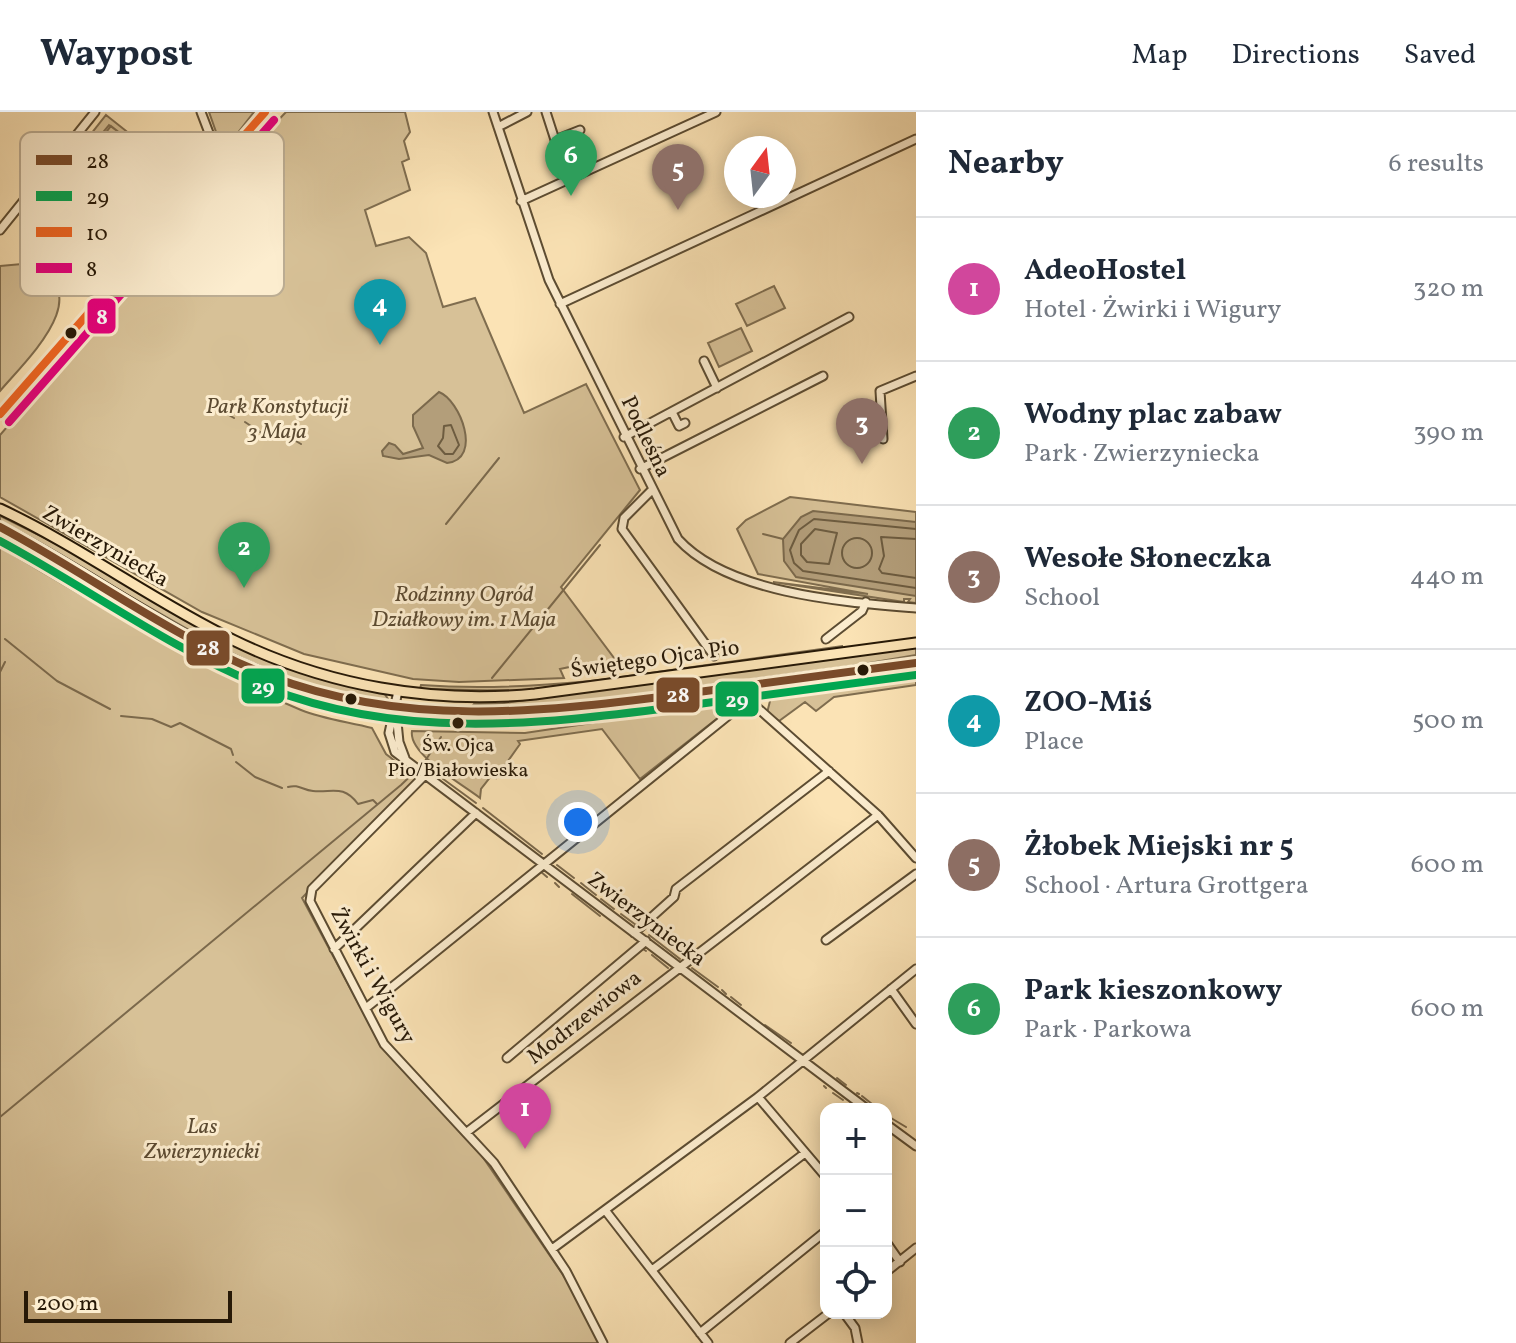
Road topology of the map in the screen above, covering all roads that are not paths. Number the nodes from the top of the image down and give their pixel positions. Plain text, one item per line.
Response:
1 (95, 112) edge
2 (201, 112) edge
3 (265, 112) edge
4 (493, 112) edge
5 (527, 112) edge
6 (546, 112) edge
7 (716, 112) edge
8 (498, 127) junction
9 (580, 130) dead end
10 (79, 132) edge
11 (209, 132) edge
12 (246, 132) edge
13 (916, 139) edge
14 (521, 201) junction
15 (20, 205) edge
16 (0, 230) edge
17 (102, 296) edge
18 (560, 304) junction
19 (849, 317) dead end
20 (704, 361) dead end
21 (823, 376) dead end
22 (916, 376) edge
23 (717, 388) junction
24 (672, 412) junction
25 (0, 414) edge
26 (685, 423) dead end
27 (624, 437) junction
28 (883, 439) dead end
29 (640, 469) junction
30 (651, 491) junction
31 (0, 509) edge
32 (0, 527) edge
33 (866, 602) junction
34 (916, 608) edge
35 (826, 639) dead end
36 (916, 643) edge
37 (714, 656) dead end
38 (916, 663) edge
39 (398, 691) junction
40 (472, 697) junction
41 (396, 710) junction
42 (470, 716) junction
43 (829, 771) junction
44 (424, 774) junction
45 (476, 813) junction
46 (878, 815) junction
47 (916, 858) edge
48 (542, 863) junction
49 (916, 874) edge
50 (634, 933) junction
51 (826, 940) dead end
52 (646, 941) junction
53 (334, 949) junction
54 (680, 968) junction
55 (916, 969) edge
56 (891, 989) junction
57 (366, 1008) junction
58 (916, 1024) edge
59 (507, 1058) dead end
60 (802, 1061) junction
61 (758, 1097) junction
62 (859, 1103) edge
63 (892, 1128) edge
64 (467, 1132) junction
65 (916, 1146) edge
66 (805, 1153) junction
67 (824, 1175) edge
68 (605, 1210) junction
69 (820, 1236) edge
70 (890, 1247) edge
71 (916, 1248) edge
72 (552, 1249) junction
73 (900, 1262) junction
74 (892, 1268) edge
75 (652, 1270) junction
76 (821, 1319) edge
77 (848, 1319) edge
78 (700, 1333) junction
79 (603, 1343) edge
80 (708, 1343) edge
81 (790, 1343) edge
82 (858, 1343) edge

1 - 10 street
2 - 11 street
3 - 12 street
4 - 8 street, Podleśna
5 - 8 street
6 - 9 street
7 - 14 street
8 - 14 street, Podleśna
13 - 18 street
14 - 18 street, Podleśna
15 - 16 street
17 - 25 street
18 - 27 street, Podleśna
19 - 23 street
20 - 23 street
21 - 29 street
22 - 28 street
23 - 24 street
24 - 26 street
24 - 27 street
27 - 29 street, Podleśna
29 - 30 street, Podleśna
30 - 33 street, Podleśna
30 - 37 street
31 - 39 main road, Zwierzyniecka
32 - 41 main road, Zwierzyniecka
33 - 34 street, Podleśna
33 - 35 street
36 - 40 main road, Świętego Ojca Pio
38 - 42 main road, Świętego Ojca Pio
39 - 40 main road, Świętego Ojca Pio
39 - 41 street, Zwierzyniecka
40 - 42 main road
41 - 42 main road, Świętego Ojca Pio
41 - 44 street, Zwierzyniecka
43 - 46 street
43 - 48 street
43 - 50 street
44 - 45 street, Zwierzyniecka
44 - 53 street, Żwirki i Wigury
45 - 48 street, Zwierzyniecka
45 - 53 street
46 - 47 street
46 - 54 street, Modrzewiowa
48 - 50 street, Zwierzyniecka
48 - 57 street
49 - 51 street
50 - 52 street, Zwierzyniecka
52 - 54 street, Zwierzyniecka
52 - 59 street
53 - 57 street, Żwirki i Wigury
54 - 60 street, Zwierzyniecka
54 - 64 street, Modrzewiowa
55 - 56 street
56 - 58 street
56 - 60 street
57 - 64 street, Żwirki i Wigury
60 - 61 street
60 - 62 street, Zwierzyniecka
61 - 66 street
61 - 68 street
63 - 65 street
64 - 72 street, Żwirki i Wigury
66 - 67 street
66 - 75 street
68 - 72 street
68 - 75 street
69 - 78 street
70 - 73 street
71 - 73 street
72 - 79 street, Żwirki i Wigury
73 - 74 street
75 - 78 street
76 - 81 street
77 - 82 street
78 - 80 street

